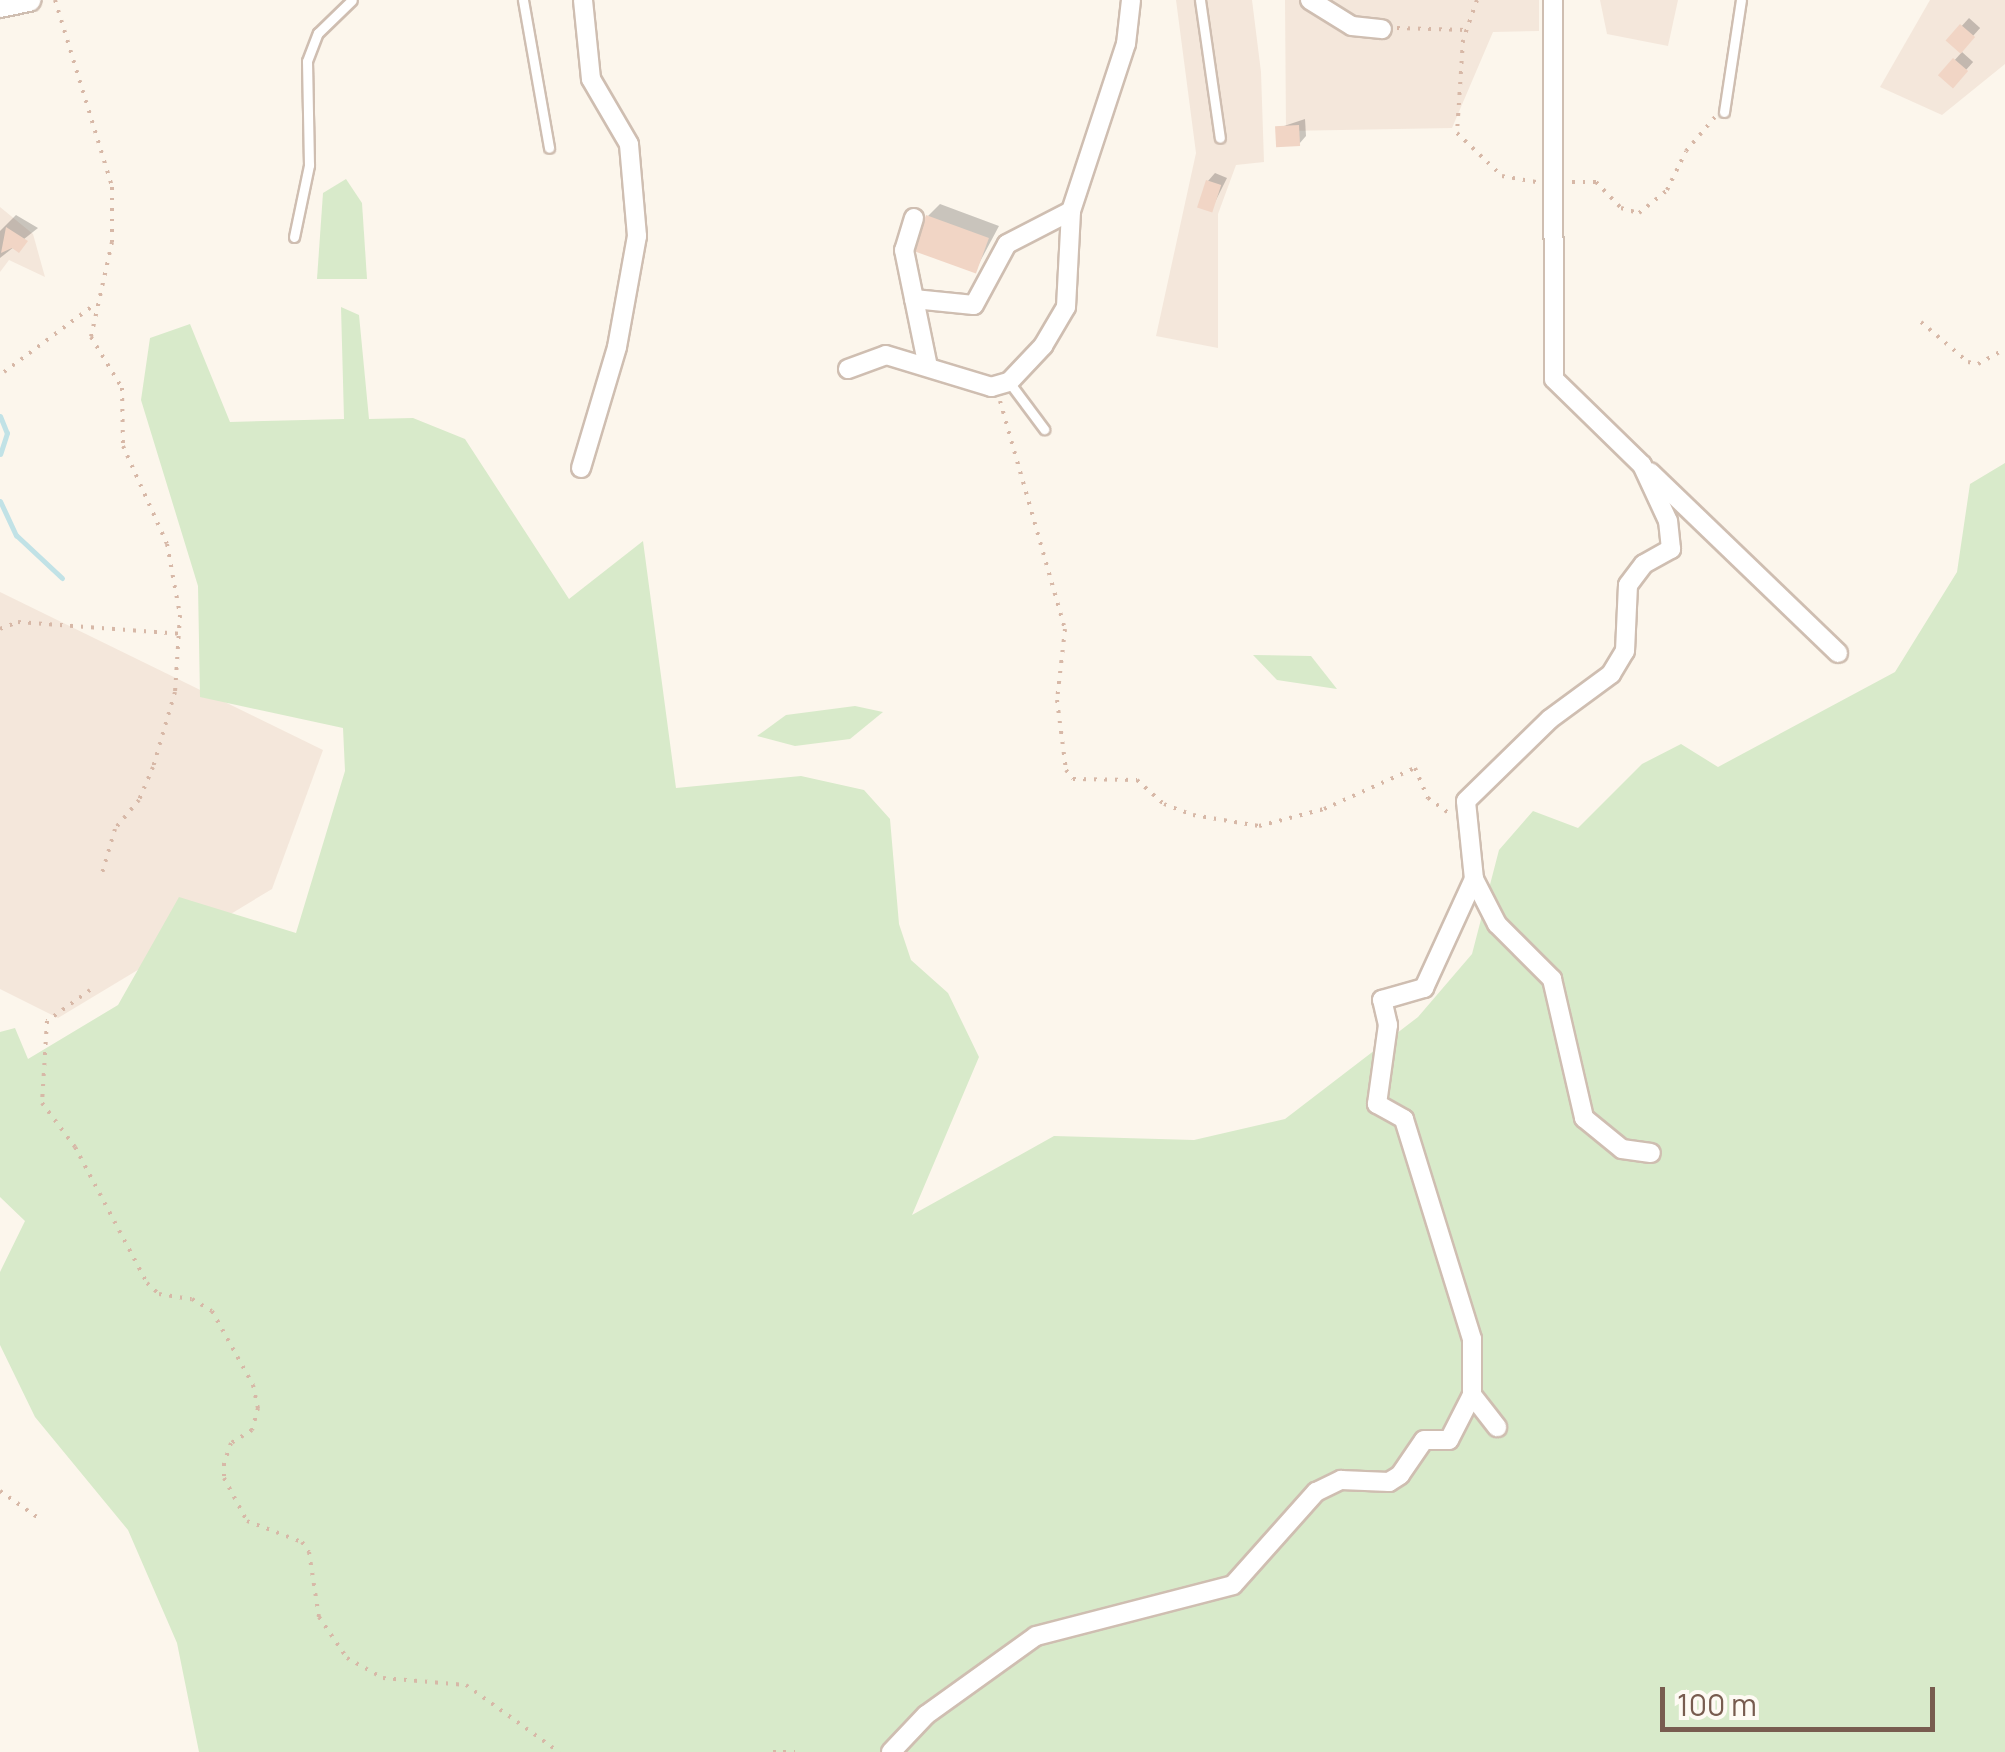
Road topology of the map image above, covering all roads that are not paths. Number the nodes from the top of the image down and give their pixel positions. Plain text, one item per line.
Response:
1 (30, 0) edge
2 (352, 0) edge
3 (523, 0) edge
4 (583, 0) edge
5 (1131, 0) edge
6 (1200, 0) edge
7 (1310, 0) edge
8 (1553, 0) edge
9 (1741, 0) edge
10 (0, 6) edge
11 (1382, 29) road end
12 (1724, 112) dead end
13 (1220, 138) dead end
14 (549, 148) dead end
15 (1071, 210) junction
16 (914, 218) dead end
17 (294, 237) dead end
18 (914, 300) junction
19 (928, 367) junction
20 (848, 369) dead end
21 (1010, 383) junction
22 (1044, 429) dead end
23 (1642, 464) junction
24 (581, 468) dead end
25 (1838, 653) dead end
26 (1474, 879) junction
27 (1651, 1153) dead end
28 (1472, 1395) junction
29 (1497, 1428) dead end
30 (891, 1752) edge

1 - 10 main road
2 - 17 lane
3 - 14 lane
4 - 24 street
5 - 15 street
6 - 13 lane
7 - 11 street
8 - 23 street
9 - 12 lane
15 - 18 street
15 - 21 street
16 - 18 street
18 - 19 street
19 - 20 street
19 - 21 street
21 - 22 lane
23 - 25 street
23 - 26 street
26 - 27 street
26 - 28 street
28 - 29 street
28 - 30 street

